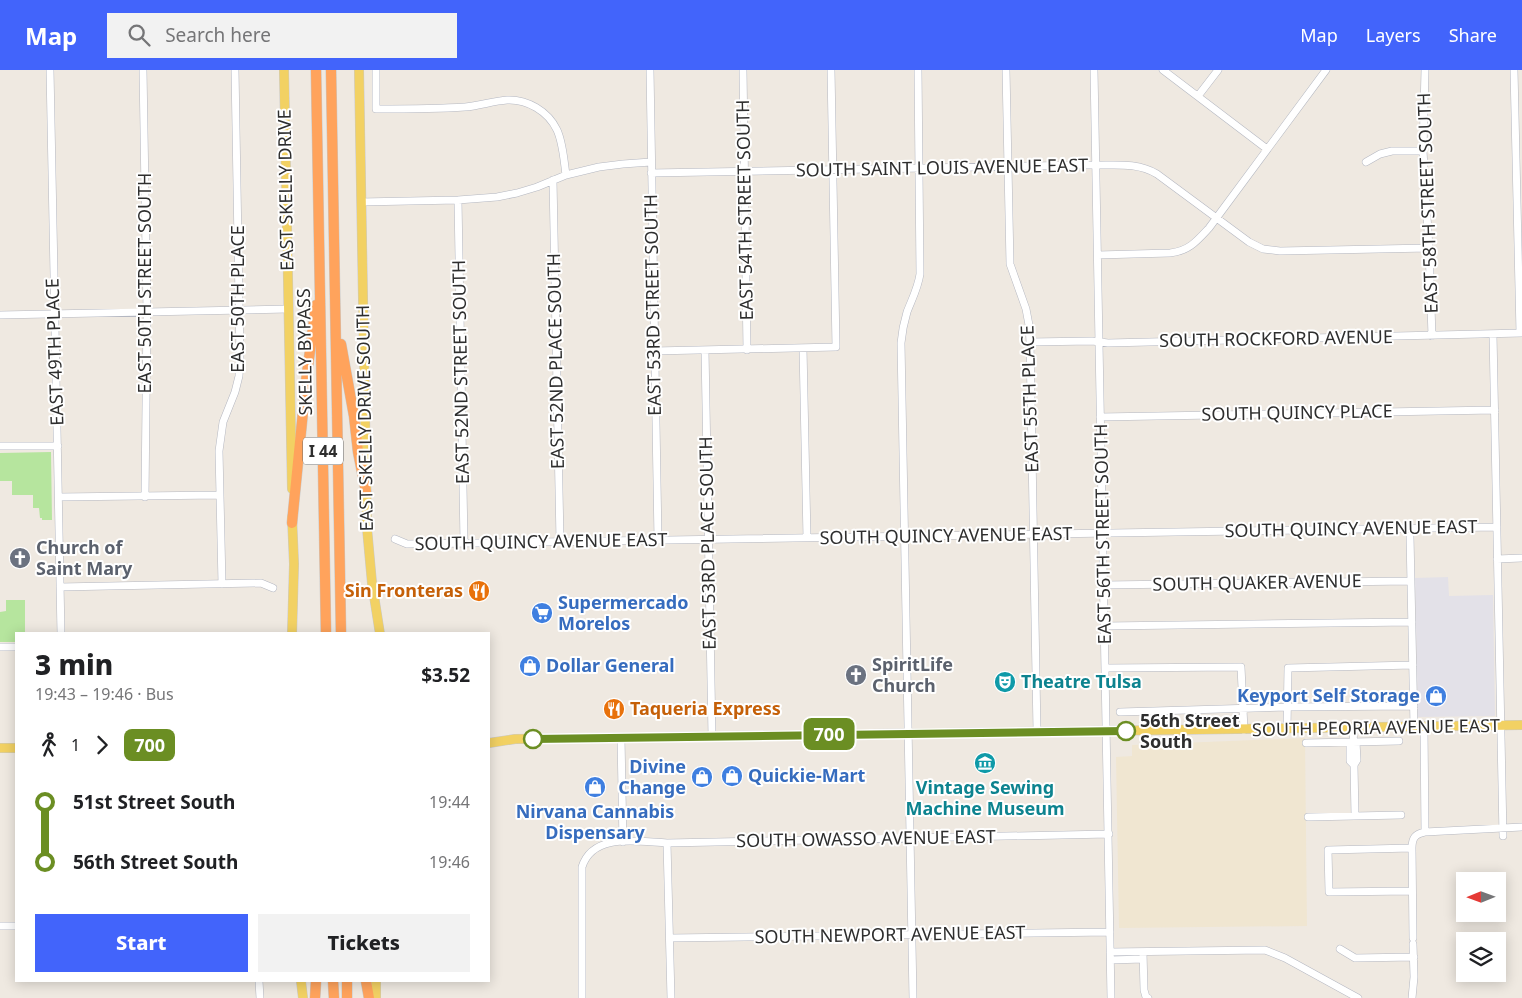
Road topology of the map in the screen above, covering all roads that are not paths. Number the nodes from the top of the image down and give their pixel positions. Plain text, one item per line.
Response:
1 (50, 70) edge
2 (143, 70) edge
3 (235, 70) edge
4 (284, 70) edge
5 (316, 70) edge
6 (331, 70) edge
7 (359, 70) edge
8 (376, 70) edge
9 (650, 70) edge
10 (743, 70) edge
11 (831, 70) edge
12 (918, 70) edge
13 (1006, 70) edge
14 (1094, 70) edge
15 (1163, 70) edge
16 (1218, 70) edge
17 (1326, 70) edge
18 (1425, 70) edge
19 (1514, 70) edge
20 (1198, 96) junction
21 (1267, 148) junction
22 (1423, 151) junction
23 (651, 162) junction
24 (1366, 162) dead end
25 (1096, 165) junction
26 (1007, 166) junction
27 (919, 168) junction
28 (833, 169) junction
29 (744, 171) junction
30 (651, 173) junction
31 (566, 175) junction
32 (553, 180) junction
33 (458, 200) junction
34 (361, 202) junction
35 (1216, 218) junction
36 (1429, 248) junction
37 (1098, 255) junction
38 (320, 269) junction
39 (288, 309) junction
40 (240, 310) junction
41 (147, 311) junction
42 (0, 314) edge
43 (54, 314) junction
44 (335, 316) junction
45 (1521, 333) edge
46 (1493, 334) junction
47 (1432, 336) junction
48 (1030, 342) junction
49 (1099, 342) junction
50 (803, 348) junction
51 (705, 350) junction
52 (747, 350) junction
53 (654, 351) junction
54 (1495, 410) junction
55 (1100, 417) junction
56 (0, 446) edge
57 (58, 446) junction
58 (366, 492) junction
59 (219, 495) junction
60 (58, 497) junction
61 (145, 497) junction
62 (292, 523) junction
63 (1497, 527) junction
64 (1103, 533) junction
65 (1033, 535) junction
66 (1410, 536) dead end
67 (905, 537) junction
68 (807, 538) junction
69 (395, 539) dead end
70 (708, 539) junction
71 (658, 540) junction
72 (560, 541) junction
73 (464, 543) junction
74 (1522, 558) edge
75 (1497, 559) junction
76 (1411, 581) junction
77 (222, 584) junction
78 (1104, 585) junction
79 (60, 587) junction
80 (274, 588) dead end
81 (1412, 622) junction
82 (1105, 626) junction
83 (60, 632) edge
84 (292, 632) edge
85 (326, 632) edge
86 (341, 632) edge
87 (380, 632) edge
88 (0, 647) edge
89 (15, 647) edge
90 (1413, 665) junction
91 (1106, 668) junction
92 (1414, 706) junction
93 (1287, 707) junction
94 (1244, 708) junction
95 (1120, 712) dead end
96 (1522, 725) edge
97 (1501, 726) junction
98 (1414, 727) junction
99 (1424, 727) junction
100 (1354, 728) junction
101 (1287, 729) junction
102 (1244, 730) junction
103 (1037, 731) junction
104 (1107, 731) junction
105 (909, 733) junction
106 (490, 736) edge
107 (712, 736) junction
108 (621, 738) junction
109 (510, 739) junction
110 (1399, 741) dead end
111 (1353, 742) junction
112 (490, 743) edge
113 (1306, 743) dead end
114 (0, 748) edge
115 (15, 748) edge
116 (1401, 814) dead end
117 (1308, 816) dead end
118 (1355, 816) junction
119 (1522, 827) edge
120 (1503, 828) junction
121 (1425, 832) junction
122 (1109, 834) junction
123 (1503, 836) dead end
124 (910, 837) junction
125 (624, 842) junction
126 (667, 843) junction
127 (1412, 848) junction
128 (1412, 891) junction
129 (0, 926) edge
130 (15, 926) edge
131 (1110, 932) junction
132 (912, 935) junction
133 (670, 938) junction
134 (1340, 949) dead end
135 (1110, 956) junction
136 (1143, 956) junction
137 (1414, 957) junction
138 (259, 982) edge
139 (301, 982) edge
140 (316, 982) edge
141 (333, 982) edge
142 (347, 982) edge
143 (366, 982) edge
144 (376, 982) edge
145 (1147, 997) edge
146 (260, 998) edge
147 (303, 998) edge
148 (315, 998) edge
149 (334, 998) edge
150 (347, 998) edge
151 (369, 998) edge
152 (376, 998) edge
153 (582, 998) edge
154 (671, 998) edge
155 (913, 998) edge
156 (1111, 998) edge
157 (1358, 998) edge
158 (1412, 998) edge

1 - 43 street, EAST 49TH PLACE
2 - 41 street, EAST 50TH STREET SOUTH
3 - 40 street, EAST 50TH PLACE
4 - 39 main road, EAST SKELLY DRIVE
5 - 38 highway, SKELLY BYPASS / I 44
6 - 44 highway, SKELLY BYPASS / I 44
7 - 34 main road
8 - 31 street
9 - 23 street, EAST 53RD STREET SOUTH
10 - 29 street, EAST 54TH STREET SOUTH
11 - 28 street
12 - 27 street
13 - 26 street, EAST 55TH PLACE
14 - 25 street, EAST 56TH STREET SOUTH
15 - 20 street
16 - 20 street
17 - 21 street
18 - 22 street, EAST 58TH STREET SOUTH
19 - 45 street
20 - 21 street
21 - 35 street
22 - 24 street
22 - 36 street, EAST 58TH STREET SOUTH
23 - 30 street, EAST 53RD STREET SOUTH
23 - 31 street
25 - 26 street, SOUTH SAINT LOUIS AVENUE EAST
25 - 35 street, SOUTH SAINT LOUIS AVENUE EAST
25 - 37 street, EAST 56TH STREET SOUTH
26 - 27 street, SOUTH SAINT LOUIS AVENUE EAST
26 - 48 street, EAST 55TH PLACE
27 - 28 street, SOUTH SAINT LOUIS AVENUE EAST
27 - 67 street
28 - 29 street, SOUTH SAINT LOUIS AVENUE EAST
28 - 50 street
29 - 30 street, SOUTH SAINT LOUIS AVENUE EAST
29 - 52 street, EAST 54TH STREET SOUTH
30 - 53 street, EAST 53RD STREET SOUTH
31 - 32 street
32 - 33 street
32 - 72 street, EAST 52ND PLACE SOUTH
33 - 34 street
33 - 73 street, EAST 52ND STREET SOUTH
34 - 58 main road, EAST SKELLY DRIVE SOUTH
35 - 36 street, SOUTH SAINT LOUIS AVENUE EAST
35 - 37 street
36 - 47 street, EAST 58TH STREET SOUTH
37 - 49 street, EAST 56TH STREET SOUTH
38 - 62 highway
38 - 85 highway, SKELLY BYPASS / I 44
39 - 40 street
39 - 62 main road
40 - 41 street
40 - 59 street, EAST 50TH PLACE
41 - 43 street
41 - 61 street, EAST 50TH STREET SOUTH
42 - 43 street
43 - 57 street, EAST 49TH PLACE
44 - 58 highway
44 - 86 highway, SKELLY BYPASS / I 44
45 - 46 street, SOUTH ROCKFORD AVENUE
46 - 47 street, SOUTH ROCKFORD AVENUE
46 - 54 street
47 - 49 street, SOUTH ROCKFORD AVENUE
48 - 49 street, SOUTH ROCKFORD AVENUE
48 - 65 street, EAST 55TH PLACE
49 - 55 street, EAST 56TH STREET SOUTH
50 - 52 street
50 - 68 street
51 - 52 street
51 - 53 street
51 - 70 street, EAST 53RD PLACE SOUTH
53 - 71 street, EAST 53RD STREET SOUTH
54 - 55 street, SOUTH QUINCY PLACE
54 - 63 street
55 - 64 street, EAST 56TH STREET SOUTH
56 - 57 street
57 - 60 street, EAST 49TH PLACE
58 - 87 main road, EAST SKELLY DRIVE SOUTH
59 - 61 street
59 - 77 street, EAST 50TH PLACE
60 - 61 street
60 - 79 street, EAST 49TH PLACE
62 - 84 main road
63 - 64 street, SOUTH QUINCY AVENUE EAST
63 - 75 street
64 - 65 street, SOUTH QUINCY AVENUE EAST
64 - 78 street, EAST 56TH STREET SOUTH
65 - 67 street, SOUTH QUINCY AVENUE EAST
65 - 103 street, EAST 55TH PLACE
66 - 76 street
67 - 68 street, SOUTH QUINCY AVENUE EAST
67 - 105 street
68 - 70 street, SOUTH QUINCY AVENUE EAST
69 - 73 street, SOUTH QUINCY AVENUE EAST
70 - 71 street, SOUTH QUINCY AVENUE EAST
70 - 107 street, EAST 53RD PLACE SOUTH
71 - 72 street, SOUTH QUINCY AVENUE EAST
72 - 73 street, SOUTH QUINCY AVENUE EAST
74 - 75 street
75 - 97 street
76 - 78 street, SOUTH QUAKER AVENUE
76 - 81 street
77 - 79 street
77 - 80 street
78 - 82 street, EAST 56TH STREET SOUTH
79 - 83 street, EAST 49TH PLACE
81 - 82 street
81 - 90 street
82 - 91 street, EAST 56TH STREET SOUTH
88 - 89 street
90 - 92 street
90 - 93 street
91 - 94 street
91 - 104 street, EAST 56TH STREET SOUTH
92 - 93 street, SOUTH PEORIA AVENUE EAST
92 - 98 street
93 - 94 street, SOUTH PEORIA AVENUE EAST
93 - 101 street
94 - 95 street, SOUTH PEORIA AVENUE EAST
94 - 102 street
96 - 97 main road, SOUTH PEORIA AVENUE EAST
97 - 99 main road, SOUTH PEORIA AVENUE EAST
97 - 120 street
98 - 99 main road, SOUTH PEORIA AVENUE EAST
98 - 100 main road, SOUTH PEORIA AVENUE EAST
99 - 121 street
100 - 101 main road, SOUTH PEORIA AVENUE EAST
100 - 111 street
101 - 102 main road, SOUTH PEORIA AVENUE EAST
102 - 104 main road, SOUTH PEORIA AVENUE EAST
103 - 104 main road, SOUTH PEORIA AVENUE EAST
103 - 105 main road, SOUTH PEORIA AVENUE EAST
104 - 122 street, EAST 56TH STREET SOUTH
105 - 107 main road, SOUTH PEORIA AVENUE EAST
105 - 124 street
106 - 109 main road, SOUTH PEORIA AVENUE EAST
107 - 108 main road, SOUTH PEORIA AVENUE EAST
108 - 109 main road, SOUTH PEORIA AVENUE EAST
108 - 125 street
109 - 112 main road, SOUTH PEORIA AVENUE EAST
110 - 111 street
111 - 113 street
111 - 118 street
114 - 115 main road
116 - 118 street
117 - 118 street
119 - 120 street
120 - 121 street
120 - 123 street
121 - 127 street
122 - 124 street, SOUTH OWASSO AVENUE EAST
122 - 131 street, EAST 56TH STREET SOUTH
124 - 126 street, SOUTH OWASSO AVENUE EAST
124 - 132 street
125 - 126 street, SOUTH OWASSO AVENUE EAST
125 - 153 street
126 - 133 street
127 - 128 street
127 - 128 street
128 - 137 street
129 - 130 street
131 - 132 street, SOUTH NEWPORT AVENUE EAST
131 - 135 street, EAST 56TH STREET SOUTH
132 - 133 street, SOUTH NEWPORT AVENUE EAST
132 - 155 street
133 - 154 street
134 - 137 street
135 - 136 street
135 - 156 street, EAST 56TH STREET SOUTH
136 - 145 street
136 - 157 street
137 - 158 street
138 - 146 street
139 - 147 main road
140 - 148 highway
141 - 149 highway
142 - 150 highway
143 - 151 highway
144 - 152 main road

